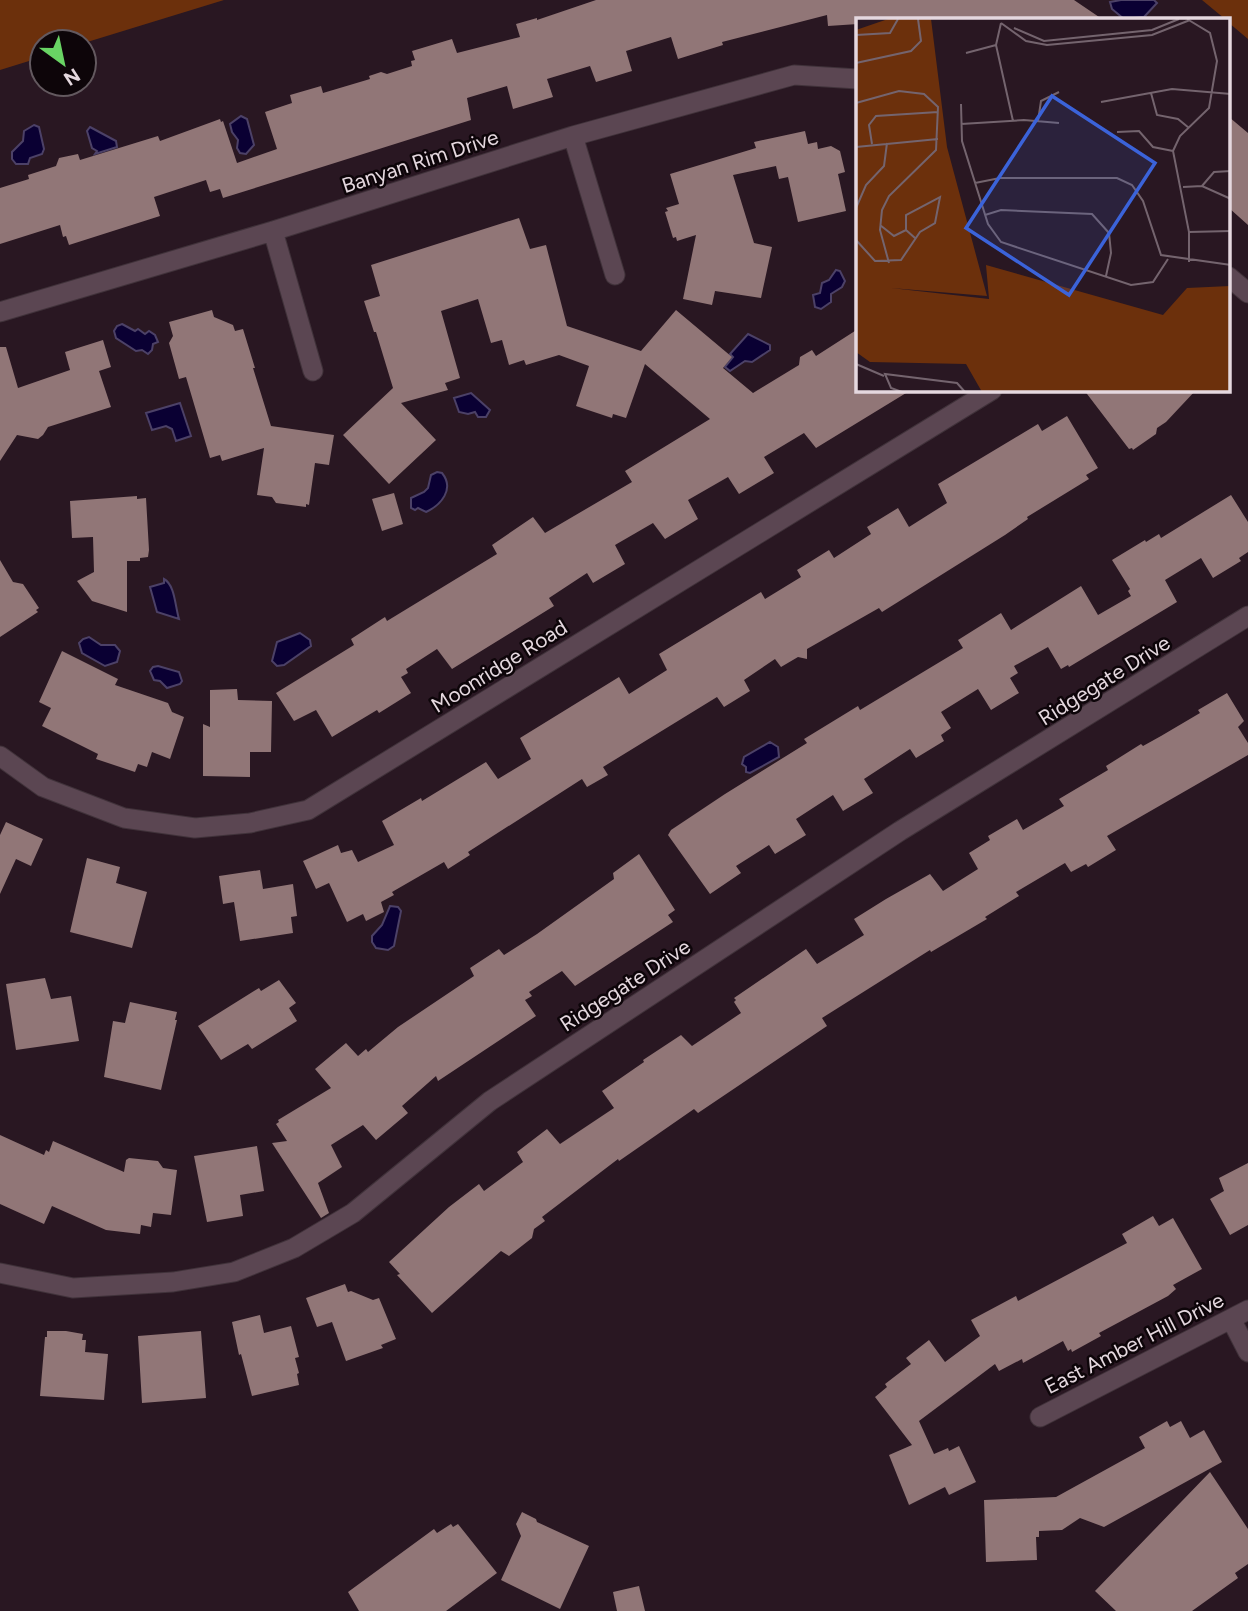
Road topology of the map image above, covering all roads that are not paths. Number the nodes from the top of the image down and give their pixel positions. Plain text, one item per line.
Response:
1 (856, 79) edge
2 (573, 136) junction
3 (272, 231) junction
4 (615, 275) dead end
5 (1230, 278) edge
6 (1248, 293) edge
7 (0, 312) edge
8 (313, 371) dead end
9 (989, 392) edge
10 (1248, 616) edge
11 (0, 756) edge
12 (0, 1273) edge
13 (1239, 1314) edge
14 (1248, 1352) edge
15 (1040, 1418) dead end

1 - 2 street, Banyan Rim Drive
2 - 3 street, Banyan Rim Drive
2 - 4 street
3 - 7 street, Banyan Rim Drive
3 - 8 street
5 - 6 street
9 - 11 street, Moonridge Road
10 - 12 street, Ridgegate Drive
13 - 14 street
13 - 15 street, East Amber Hill Drive

